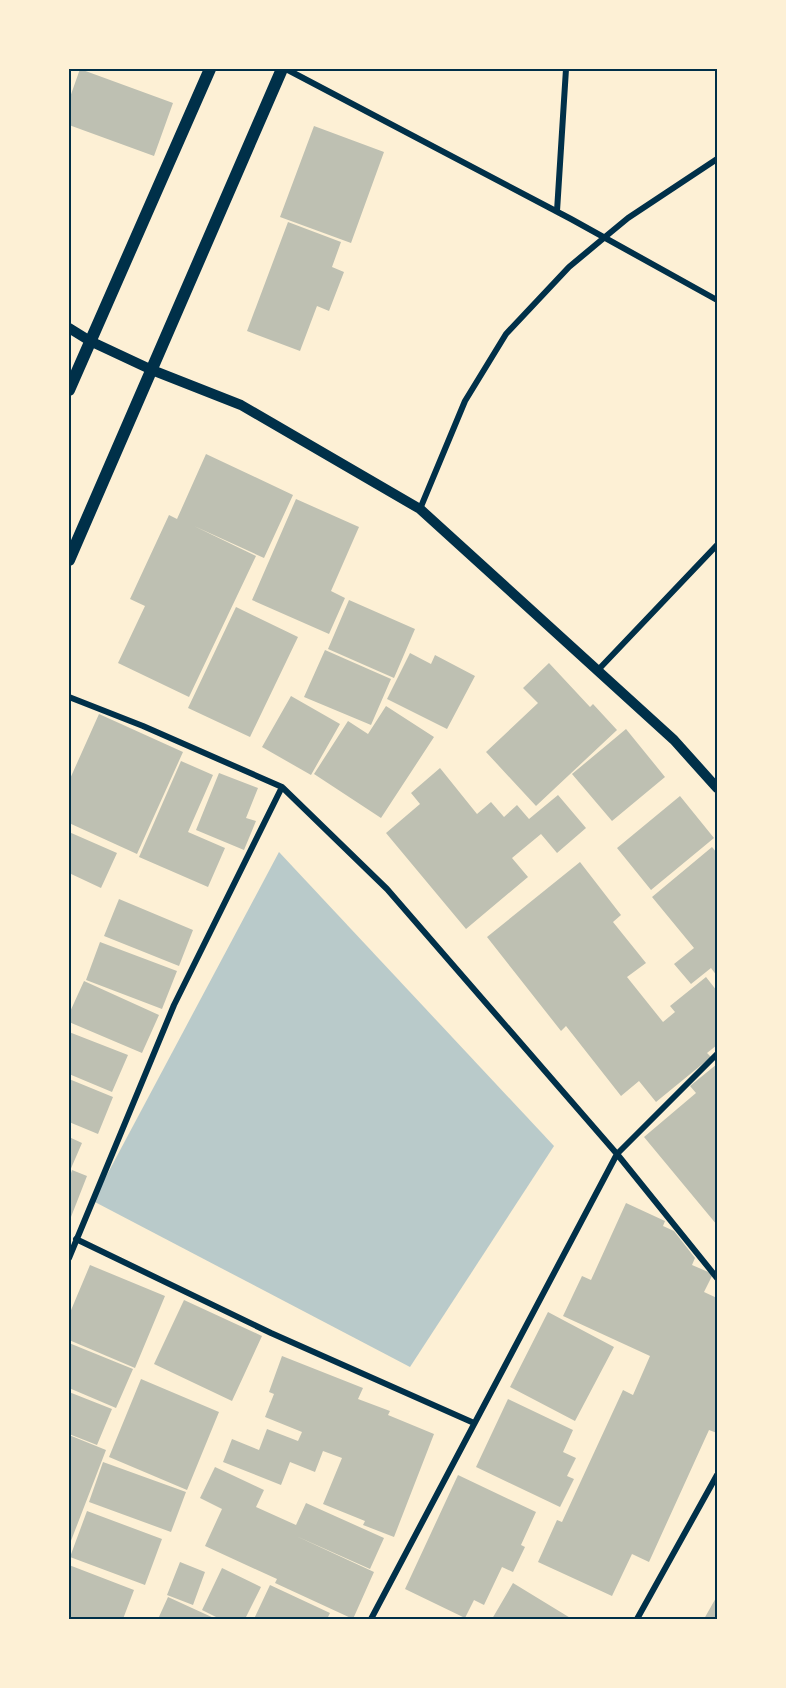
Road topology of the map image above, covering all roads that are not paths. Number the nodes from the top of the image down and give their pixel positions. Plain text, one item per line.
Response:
1 (210, 69) edge
2 (284, 69) edge
3 (566, 69) edge
4 (717, 159) edge
5 (557, 211) junction
6 (605, 237) junction
7 (717, 300) edge
8 (69, 328) edge
9 (90, 341) junction
10 (152, 370) junction
11 (69, 390) edge
12 (420, 509) junction
13 (717, 545) edge
14 (69, 560) edge
15 (599, 669) junction
16 (69, 697) edge
17 (282, 787) junction
18 (717, 788) edge
19 (717, 1054) edge
20 (617, 1154) junction
21 (76, 1239) junction
22 (69, 1258) edge
23 (717, 1278) edge
24 (474, 1422) junction
25 (717, 1475) edge
26 (371, 1619) edge
27 (637, 1619) edge

1 - 9 main road
2 - 5 street
2 - 10 main road
3 - 5 street
4 - 6 street
5 - 6 street
6 - 7 street
6 - 12 street
8 - 9 street
9 - 10 street
9 - 11 main road
10 - 12 street
10 - 14 main road
12 - 15 street
13 - 15 street
15 - 18 street
16 - 17 street
17 - 20 street
17 - 21 street
19 - 20 street
20 - 23 street
20 - 24 street
21 - 22 street
21 - 24 street
24 - 26 street
25 - 27 street

